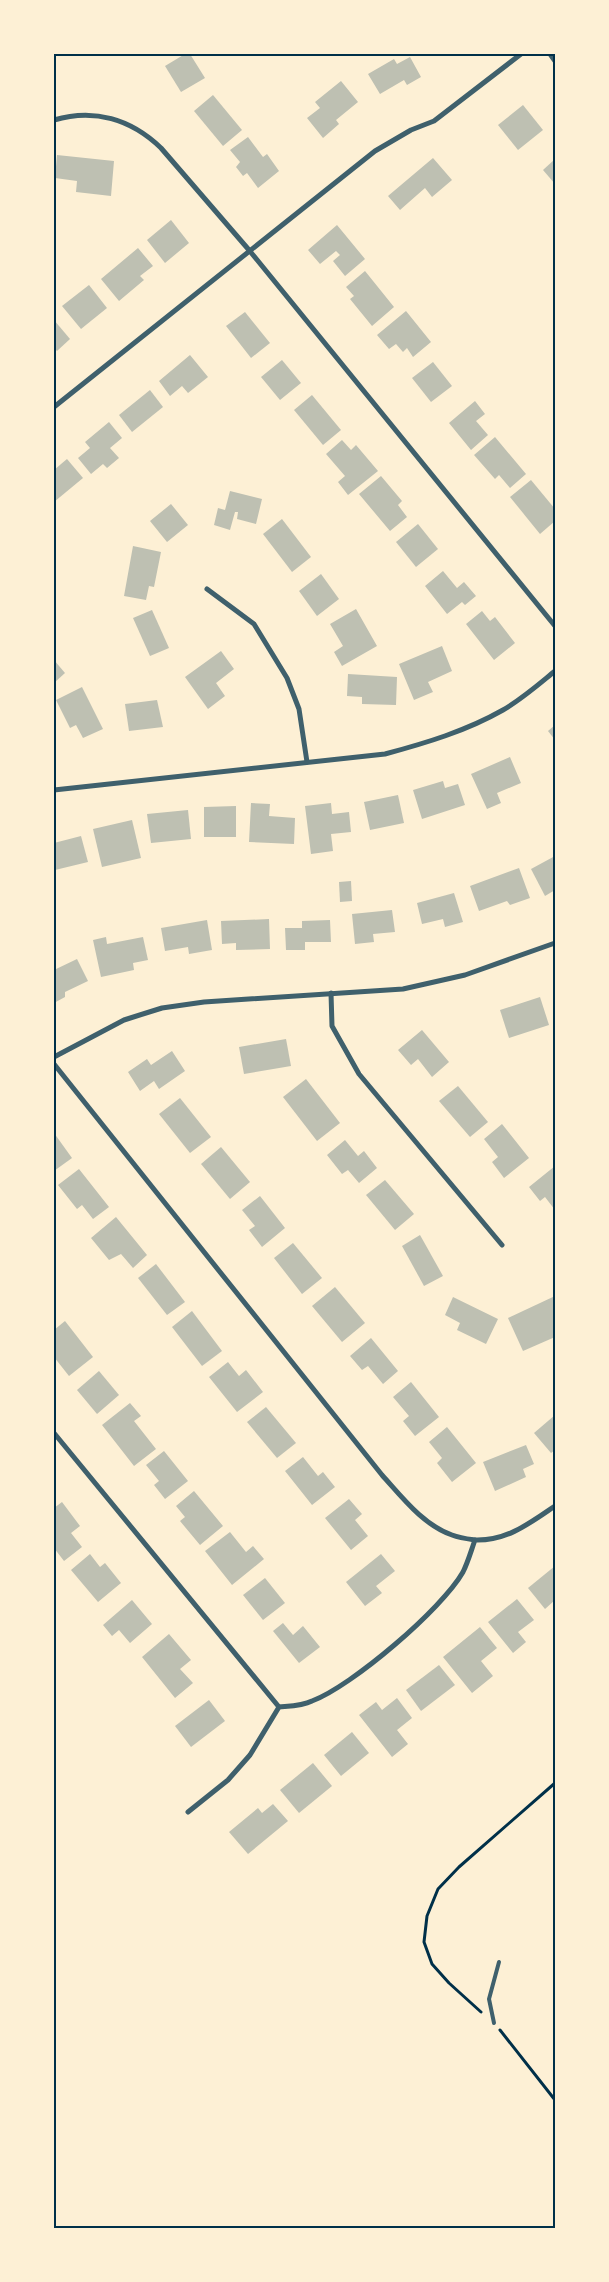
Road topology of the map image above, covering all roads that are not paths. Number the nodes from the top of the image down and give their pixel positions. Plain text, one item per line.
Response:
1 (521, 54) edge
2 (550, 54) edge
3 (555, 61) edge
4 (54, 120) edge
5 (249, 250) junction
6 (54, 407) edge
7 (207, 589) dead end
8 (555, 626) edge
9 (555, 671) edge
10 (307, 762) junction
11 (54, 790) edge
12 (554, 945) edge
13 (330, 993) junction
14 (54, 1057) edge
15 (54, 1064) edge
16 (502, 1245) dead end
17 (54, 1433) edge
18 (555, 1506) edge
19 (476, 1540) junction
20 (279, 1708) junction
21 (188, 1812) dead end
22 (499, 1962) dead end
23 (494, 2023) road end

1 - 5 street
2 - 3 street
4 - 5 street
5 - 6 street
5 - 8 street
7 - 10 street
9 - 10 street
10 - 11 street
12 - 13 street
13 - 14 street
13 - 16 street
15 - 19 street
17 - 20 street
18 - 19 street
19 - 20 street
20 - 21 street
22 - 23 lane

